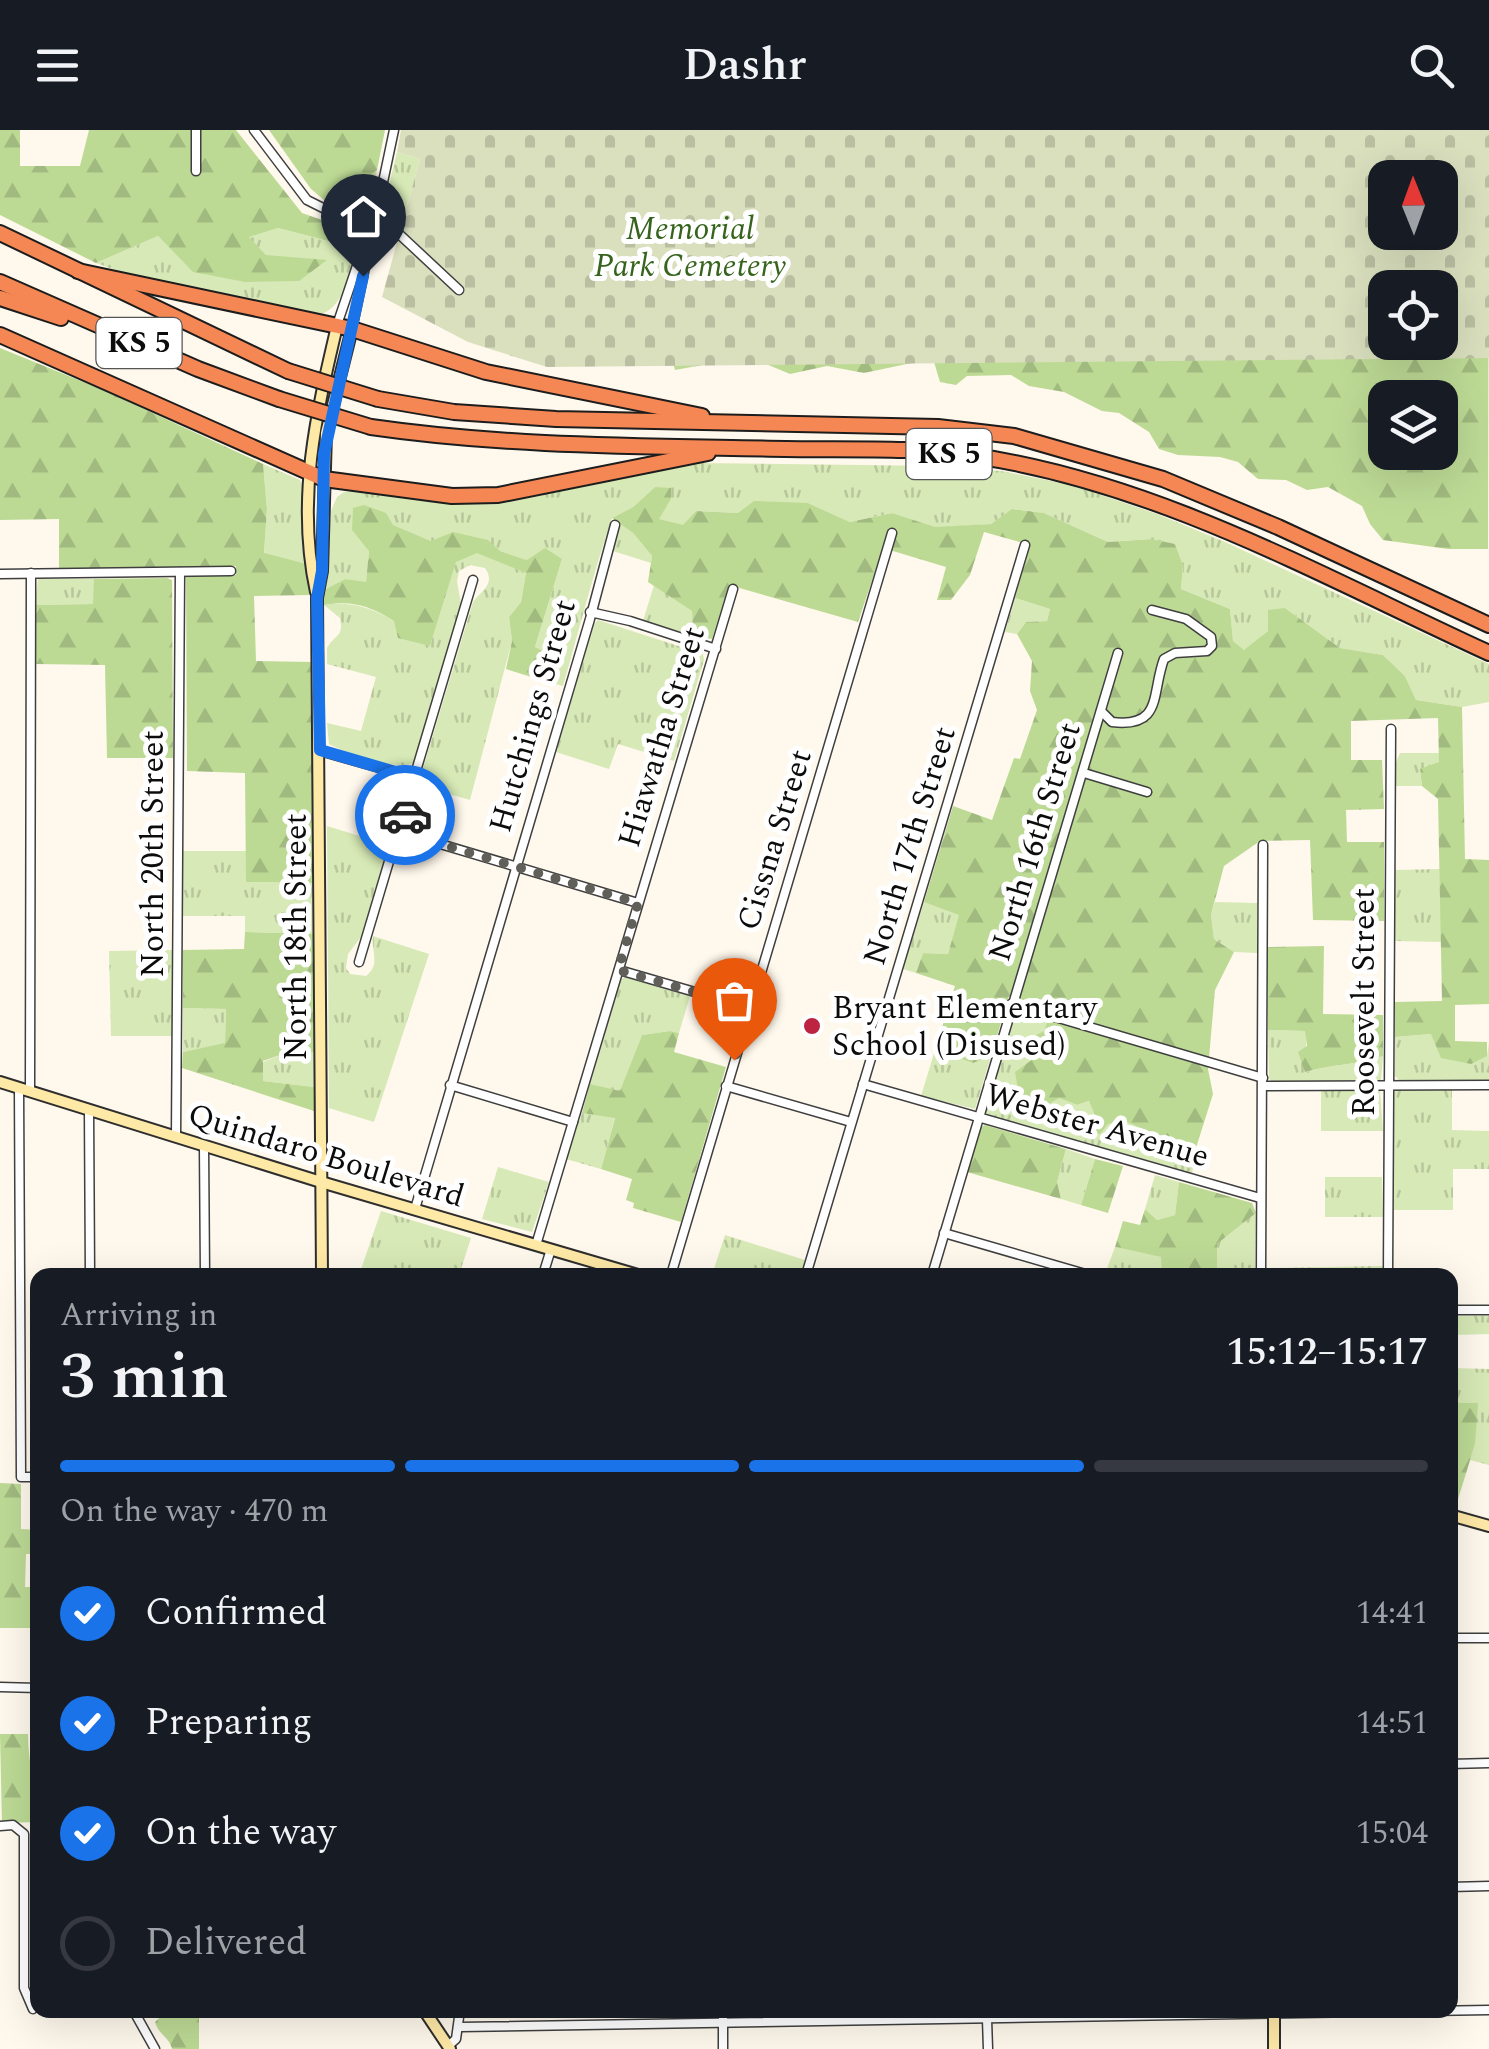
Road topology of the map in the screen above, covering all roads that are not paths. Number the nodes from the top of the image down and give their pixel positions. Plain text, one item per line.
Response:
1 (196, 130) edge
2 (254, 130) edge
3 (394, 130) edge
4 (196, 171) dead end
5 (371, 226) junction
6 (0, 233) edge
7 (78, 271) junction
8 (0, 282) edge
9 (459, 290) dead end
10 (0, 298) edge
11 (345, 328) junction
12 (0, 334) edge
13 (134, 341) junction
14 (737, 423) junction
15 (738, 448) junction
16 (309, 474) junction
17 (324, 480) junction
18 (615, 525) dead end
19 (892, 534) dead end
20 (1025, 545) dead end
21 (231, 570) dead end
22 (180, 572) junction
23 (0, 574) edge
24 (30, 574) junction
25 (473, 580) dead end
26 (733, 589) dead end
27 (317, 598) junction
28 (1152, 610) dead end
29 (590, 612) junction
30 (1489, 625) edge
31 (716, 649) junction
32 (1118, 653) dead end
33 (1489, 653) edge
34 (1101, 711) junction
35 (1391, 729) dead end
36 (320, 750) junction
37 (1084, 774) junction
38 (416, 778) junction
39 (1147, 792) dead end
40 (400, 832) junction
41 (1263, 844) dead end
42 (516, 866) junction
43 (638, 903) junction
44 (359, 962) dead end
45 (618, 970) junction
46 (1011, 1004) junction
47 (750, 1008) junction
48 (0, 1082) edge
49 (1263, 1082) junction
50 (450, 1084) junction
51 (863, 1084) junction
52 (1389, 1084) junction
53 (1489, 1085) edge
54 (726, 1086) junction
55 (25, 1090) junction
56 (89, 1110) junction
57 (978, 1118) junction
58 (573, 1122) junction
59 (851, 1122) junction
60 (176, 1137) junction
61 (204, 1146) junction
62 (321, 1182) junction
63 (1260, 1198) junction
64 (415, 1210) junction
65 (944, 1233) junction
66 (536, 1245) junction
67 (550, 1249) junction
68 (90, 1268) edge
69 (205, 1268) edge
70 (322, 1268) edge
71 (545, 1268) edge
72 (614, 1268) edge
73 (673, 1268) edge
74 (808, 1268) edge
75 (934, 1268) edge
76 (1065, 1268) edge
77 (1261, 1268) edge
78 (1388, 1268) edge
79 (1458, 1310) edge
80 (1489, 1310) edge
81 (30, 1477) edge
82 (1458, 1517) edge
83 (1489, 1526) edge
84 (1458, 1638) edge
85 (1489, 1638) edge
86 (0, 1688) edge
87 (30, 1688) edge
88 (1489, 1763) edge
89 (1458, 1764) edge
90 (0, 1826) edge
91 (1489, 1886) edge
92 (1458, 1887) edge
93 (30, 2003) edge
94 (1458, 2010) edge
95 (1489, 2010) edge
96 (138, 2018) edge
97 (429, 2018) edge
98 (460, 2018) edge
99 (722, 2018) edge
100 (1036, 2018) edge
101 (1274, 2018) edge
102 (988, 2019) junction
103 (722, 2023) junction
104 (460, 2027) junction
105 (449, 2047) edge
106 (155, 2049) edge
107 (722, 2049) edge
108 (988, 2049) edge
109 (1274, 2049) edge

1 - 4 street
2 - 5 street
3 - 5 street, North 18th Street
5 - 9 street
5 - 11 street, North 18th Street
5 - 11 street, North 18th Street
6 - 7 highway, KS 5
7 - 11 highway
7 - 14 highway, KS 5, bridge
8 - 13 highway, KS 5
10 - 13 highway
11 - 14 highway
11 - 16 main road, North 18th Street
11 - 17 main road, North 18th Street
12 - 16 highway
13 - 15 highway, KS 5, bridge
14 - 30 highway, KS 5
15 - 17 highway
15 - 33 highway, KS 5
16 - 17 highway
16 - 27 main road, North 18th Street
17 - 27 main road, North 18th Street
18 - 29 street, Hutchings Street
19 - 47 street, Cissna Street
20 - 51 street, North 17th Street
21 - 22 street
22 - 24 street
22 - 60 street, North 20th Street
23 - 24 street
24 - 55 street
25 - 38 street
26 - 31 street, Hiawatha Street
27 - 36 main road, North 18th Street
28 - 34 street
29 - 31 street
29 - 42 street, Hutchings Street
31 - 43 street, Hiawatha Street
32 - 34 street, North 16th Street
34 - 37 street, North 16th Street
35 - 52 street, Roosevelt Street
36 - 38 street
36 - 62 main road, North 18th Street
37 - 39 street
37 - 46 street, North 16th Street
38 - 40 street
40 - 42 street
40 - 44 street
41 - 49 street
42 - 43 street
42 - 50 street, Hutchings Street
43 - 45 street, Hiawatha Street
45 - 47 street
45 - 58 street, Hiawatha Street
46 - 49 street
46 - 57 street, North 16th Street
47 - 54 street, Cissna Street
48 - 55 main road, Quindaro Boulevard
49 - 52 street
49 - 63 street
50 - 58 street
50 - 64 street, Hutchings Street
51 - 57 street, Webster Avenue
51 - 59 street, North 17th Street
52 - 53 street
52 - 78 street, Roosevelt Street
54 - 59 street
54 - 73 street, Cissna Street
55 - 56 main road, Quindaro Boulevard
55 - 81 street
56 - 60 main road, Quindaro Boulevard
56 - 68 street
57 - 63 street, Webster Avenue
57 - 65 street, North 16th Street
58 - 66 street, Hiawatha Street
59 - 74 street, North 17th Street
60 - 61 main road, Quindaro Boulevard
61 - 62 main road, Quindaro Boulevard
61 - 69 street
62 - 64 main road, Quindaro Boulevard
62 - 70 main road, North 18th Street
63 - 77 street
64 - 66 main road, Quindaro Boulevard
65 - 75 street, North 16th Street
65 - 76 street
66 - 67 main road, Quindaro Boulevard
67 - 71 street
67 - 72 main road, Quindaro Boulevard
79 - 80 street
82 - 83 main road
84 - 85 street
86 - 87 street
88 - 89 street
90 - 93 street
91 - 92 street
94 - 95 street
96 - 106 street
97 - 105 main road
98 - 104 street
99 - 103 street
100 - 102 street
101 - 109 main road
102 - 103 street
102 - 108 street
103 - 104 street
103 - 107 street
104 - 105 street

